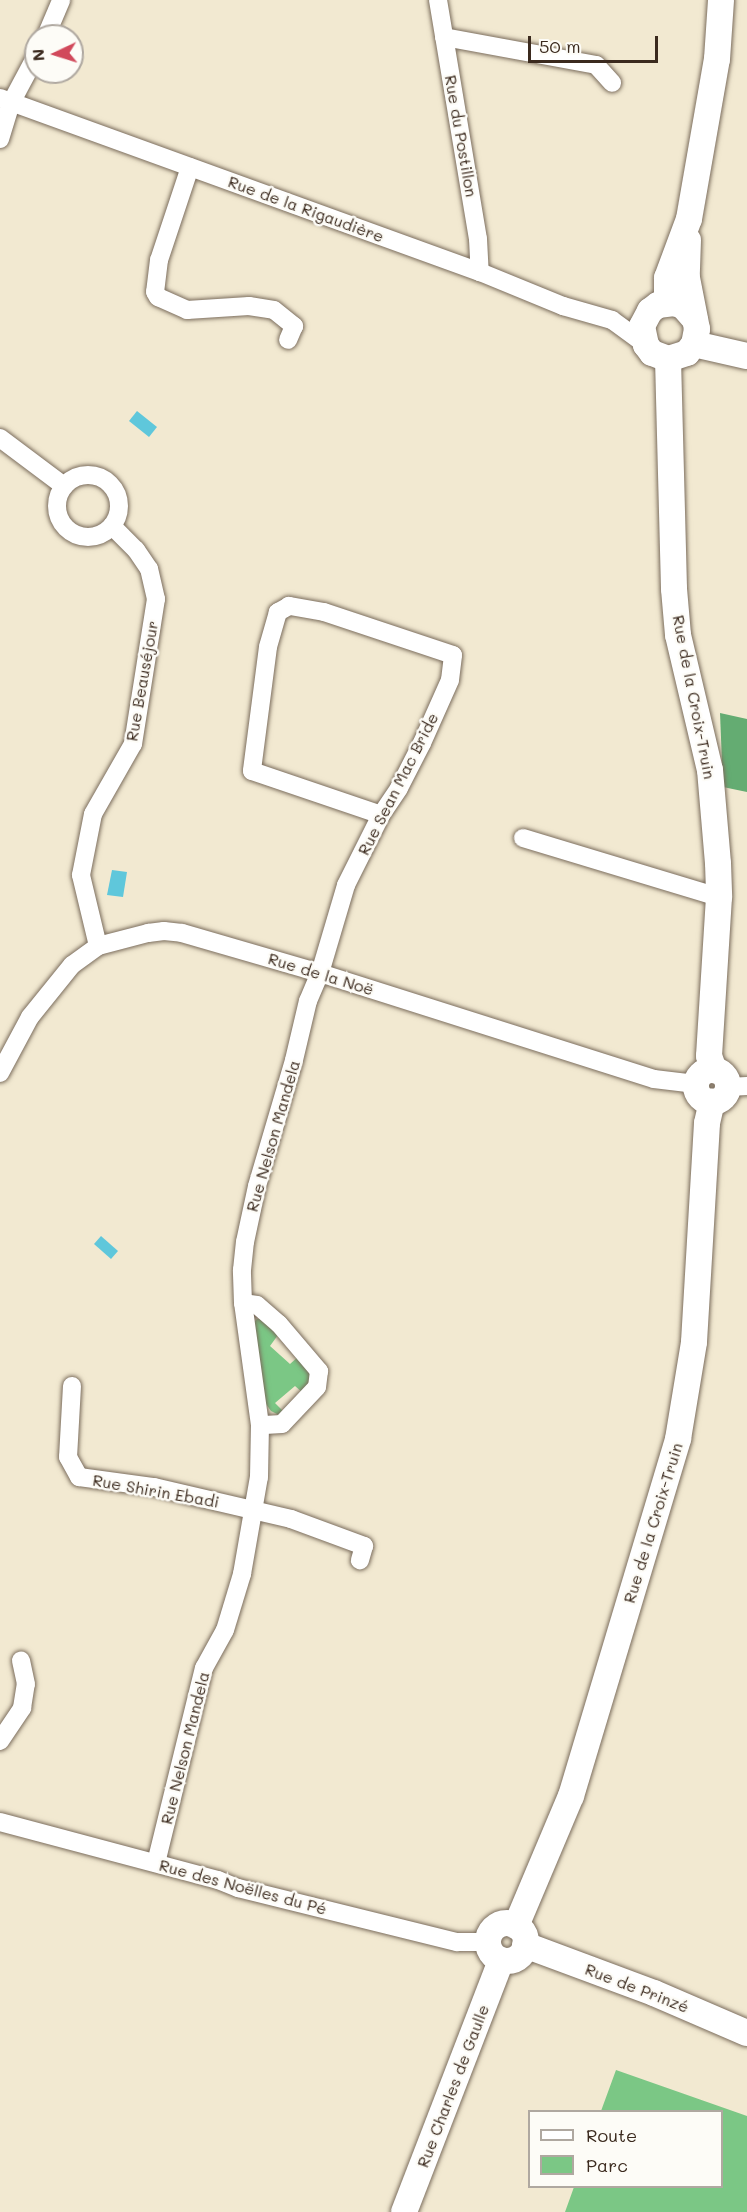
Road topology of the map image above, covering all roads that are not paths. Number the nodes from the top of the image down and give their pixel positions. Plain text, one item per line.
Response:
1 (61, 0) edge
2 (438, 0) edge
3 (721, 0) edge
4 (51, 24) edge
5 (444, 37) junction
6 (24, 74) edge
7 (612, 83) dead end
8 (6, 100) edge
9 (0, 139) edge
10 (190, 166) junction
11 (689, 219) junction
12 (480, 272) junction
13 (667, 303) junction
14 (646, 316) junction
15 (612, 320) junction
16 (695, 332) junction
17 (288, 340) dead end
18 (646, 345) junction
19 (747, 356) edge
20 (668, 358) junction
21 (0, 438) edge
22 (64, 486) junction
23 (112, 526) junction
24 (381, 814) junction
25 (523, 838) dead end
26 (719, 897) junction
27 (98, 946) junction
28 (320, 973) junction
29 (0, 1072) edge
30 (719, 1086) edge
31 (243, 1303) junction
32 (72, 1386) dead end
33 (260, 1425) junction
34 (254, 1510) junction
35 (360, 1560) dead end
36 (21, 1662) dead end
37 (0, 1741) edge
38 (0, 1822) edge
39 (156, 1863) junction
40 (521, 1935) junction
41 (495, 1951) junction
42 (747, 2033) edge
43 (404, 2212) edge

1 - 4 street
2 - 5 street, Rue du Postillon
3 - 11 main road
5 - 7 street
5 - 12 street, Rue du Postillon
6 - 8 street
8 - 9 street
8 - 10 street, Rue de la Rigaudière
10 - 12 street, Rue de la Rigaudière
10 - 17 street
11 - 13 main road
11 - 16 main road
12 - 15 street, Rue de la Rigaudière
13 - 14 main road
13 - 16 main road
14 - 15 street, Rue de la Rigaudière
14 - 18 main road
15 - 18 street, Rue de la Rigaudière
16 - 19 main road
16 - 20 main road
18 - 20 main road
20 - 26 main road, Rue de la Croix-Truin
21 - 22 street
22 - 23 street
22 - 23 street
23 - 27 street, Rue Beauséjour
24 - 24 street, Rue Sean Mac Bride
24 - 28 street, Rue Sean Mac Bride
25 - 26 street
26 - 30 main road, Rue de la Croix-Truin
27 - 28 street, Rue de la Noë
27 - 29 street, Rue de la Noë
28 - 30 street, Rue de la Noë
28 - 31 street, Rue Nelson Mandela
30 - 40 main road, Rue de la Croix-Truin
31 - 33 street, Rue Nelson Mandela
31 - 33 street
32 - 34 street, Rue Shirin Ebadi
33 - 34 street, Rue Nelson Mandela
34 - 35 street
34 - 39 street, Rue Nelson Mandela
36 - 37 street
38 - 39 street, Rue des Noëlles du Pé
39 - 41 street, Rue des Noëlles du Pé
40 - 41 main road
40 - 41 main road
40 - 42 main road, Rue de Prinzé
41 - 43 main road, Rue Charles de Gaulle

